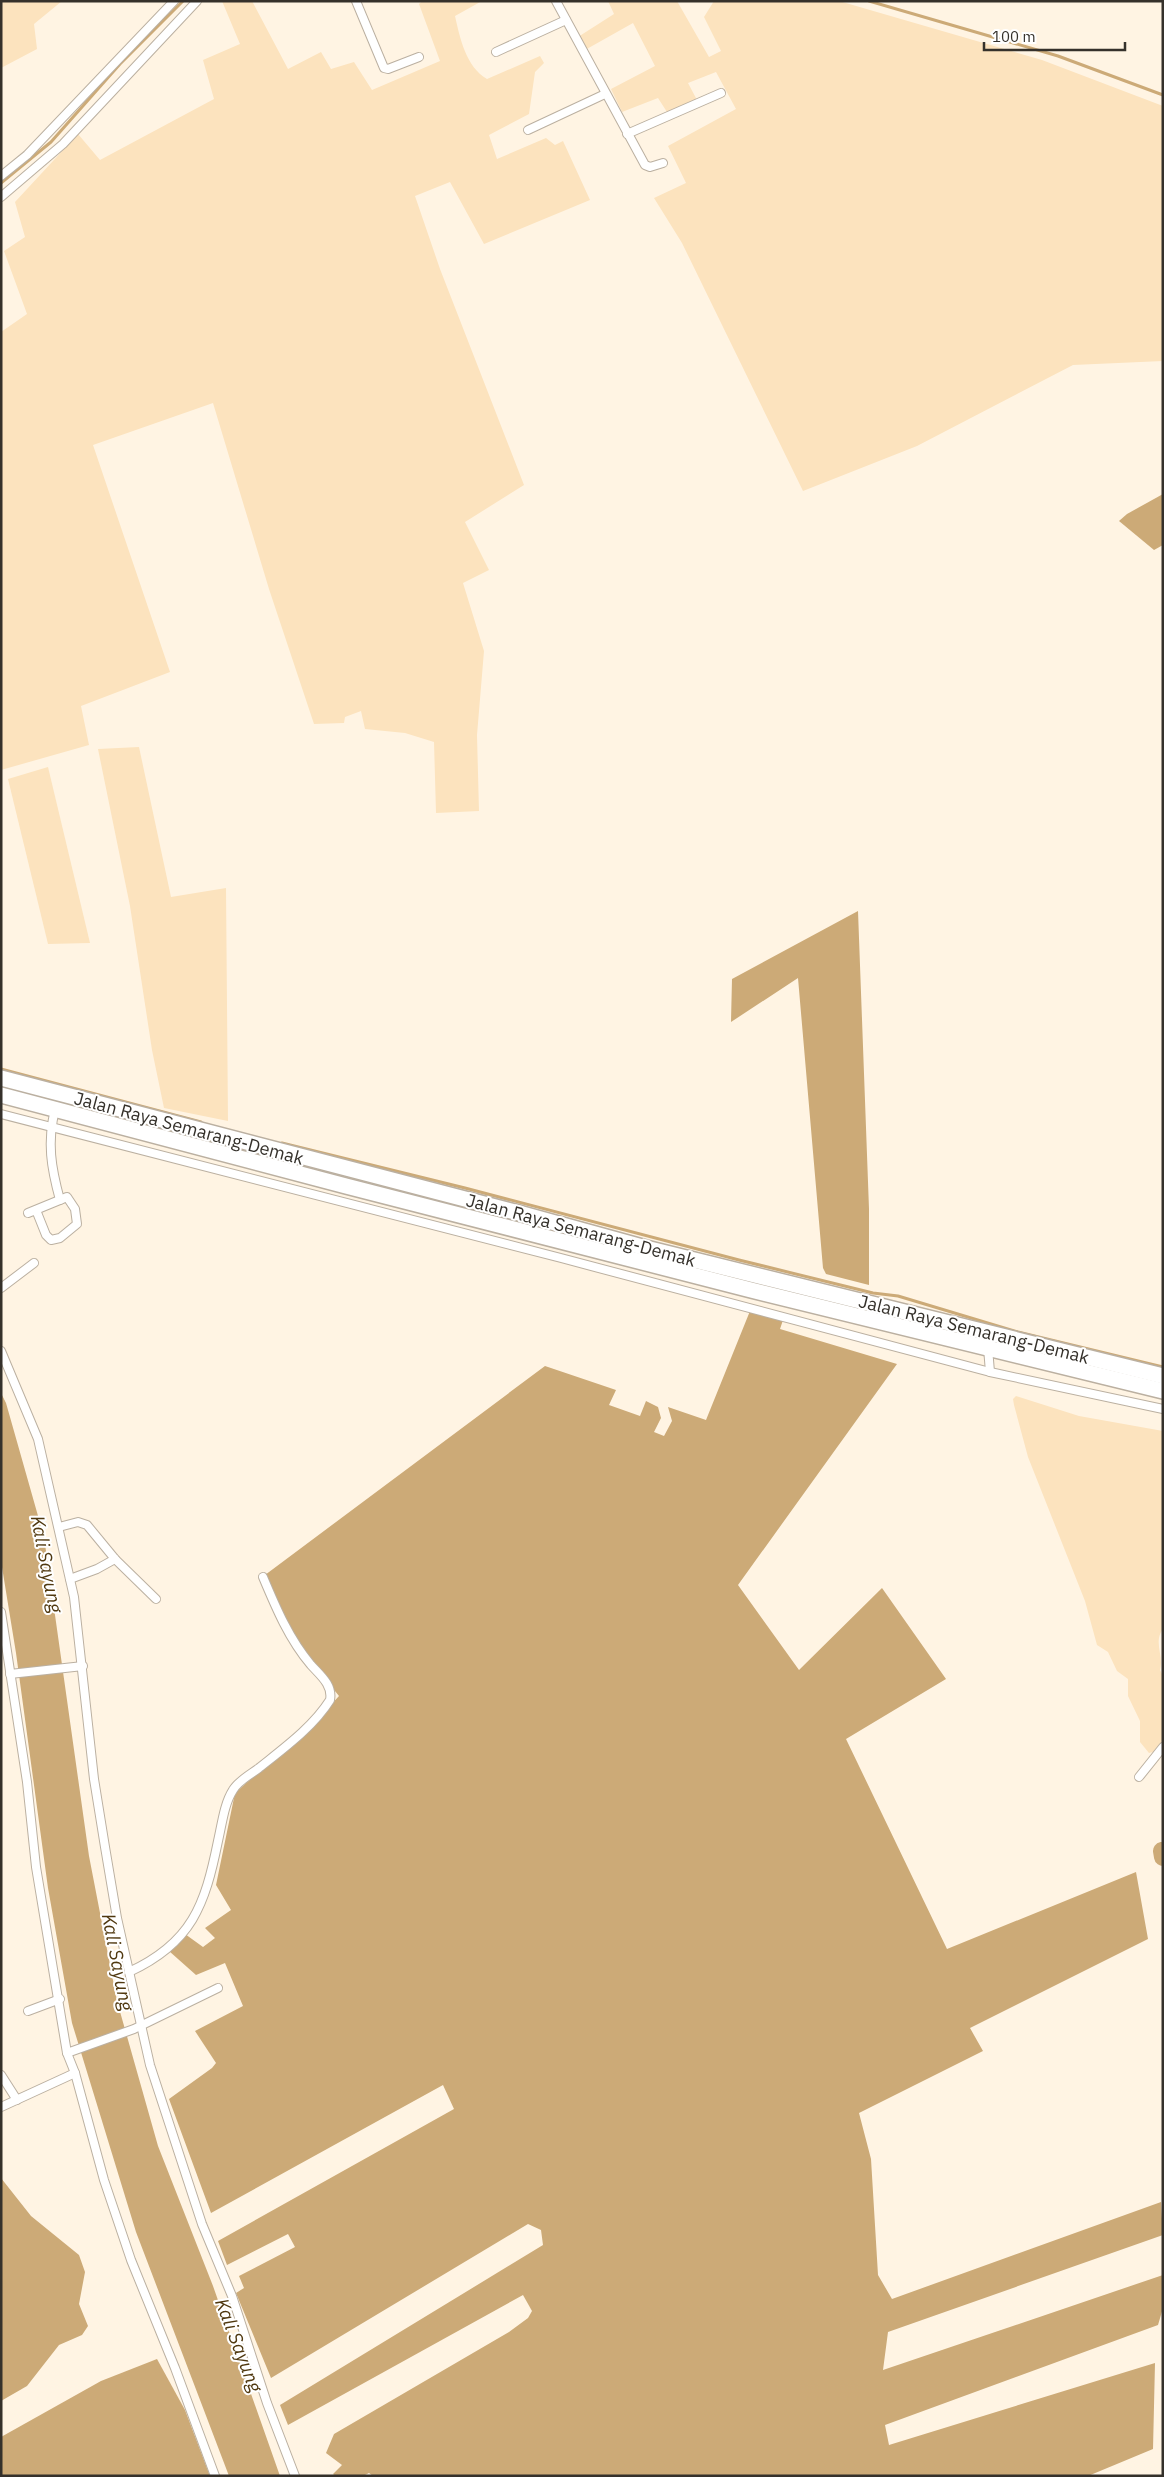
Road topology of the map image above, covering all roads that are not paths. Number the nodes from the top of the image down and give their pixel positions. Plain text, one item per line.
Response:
1 (174, 1) edge
2 (197, 1) edge
3 (356, 1) edge
4 (556, 1) edge
5 (566, 20) junction
6 (496, 52) dead end
7 (419, 57) dead end
8 (605, 94) junction
9 (721, 94) dead end
10 (528, 130) dead end
11 (627, 134) junction
12 (25, 158) junction
13 (662, 163) dead end
14 (33, 169) junction
15 (1, 176) edge
16 (1, 197) edge
17 (1, 1078) edge
18 (1, 1095) edge
19 (1, 1114) edge
20 (53, 1119) junction
21 (349, 1170) junction
22 (346, 1186) junction
23 (60, 1200) junction
24 (34, 1263) dead end
25 (1, 1288) edge
26 (988, 1348) junction
27 (1, 1351) edge
28 (990, 1372) junction
29 (1163, 1376) edge
30 (1163, 1391) edge
31 (1163, 1409) edge
32 (59, 1527) junction
33 (115, 1559) junction
34 (263, 1577) dead end
35 (70, 1579) junction
36 (156, 1598) dead end
37 (1, 1612) edge
38 (82, 1666) junction
39 (12, 1673) junction
40 (1163, 1747) edge
41 (1139, 1777) dead end
42 (129, 1972) junction
43 (218, 1988) dead end
44 (60, 1999) junction
45 (28, 2011) dead end
46 (142, 2025) junction
47 (67, 2053) junction
48 (75, 2073) junction
49 (1, 2075) edge
50 (17, 2100) junction
51 (1, 2107) edge
52 (215, 2476) edge
53 (295, 2476) edge

1 - 12 street
2 - 14 street
3 - 7 street
4 - 5 street
5 - 6 street
5 - 8 street
8 - 10 street
8 - 11 street
9 - 11 street
11 - 13 street
12 - 14 street
12 - 15 street
14 - 16 street
17 - 21 highway, Jalan Raya Semarang-Demak
18 - 20 highway, Jalan Raya Semarang-Demak
19 - 20 street
20 - 22 highway, Jalan Raya Semarang-Demak
20 - 23 street
20 - 28 street
21 - 22 highway
21 - 29 highway, Jalan Raya Semarang-Demak
22 - 26 highway, Jalan Raya Semarang-Demak
23 - 23 street
24 - 25 street
26 - 28 street
26 - 30 highway, Jalan Raya Semarang-Demak
27 - 32 street
28 - 31 street
32 - 33 street
32 - 35 street
33 - 35 street
33 - 36 street
34 - 42 street
35 - 38 street
37 - 39 street
38 - 39 street
38 - 42 street
39 - 44 street
40 - 41 street
42 - 46 street
43 - 46 street
44 - 45 street
44 - 47 street
46 - 47 street
46 - 53 street
47 - 48 street
48 - 50 street
48 - 52 street
49 - 50 street
50 - 51 street

